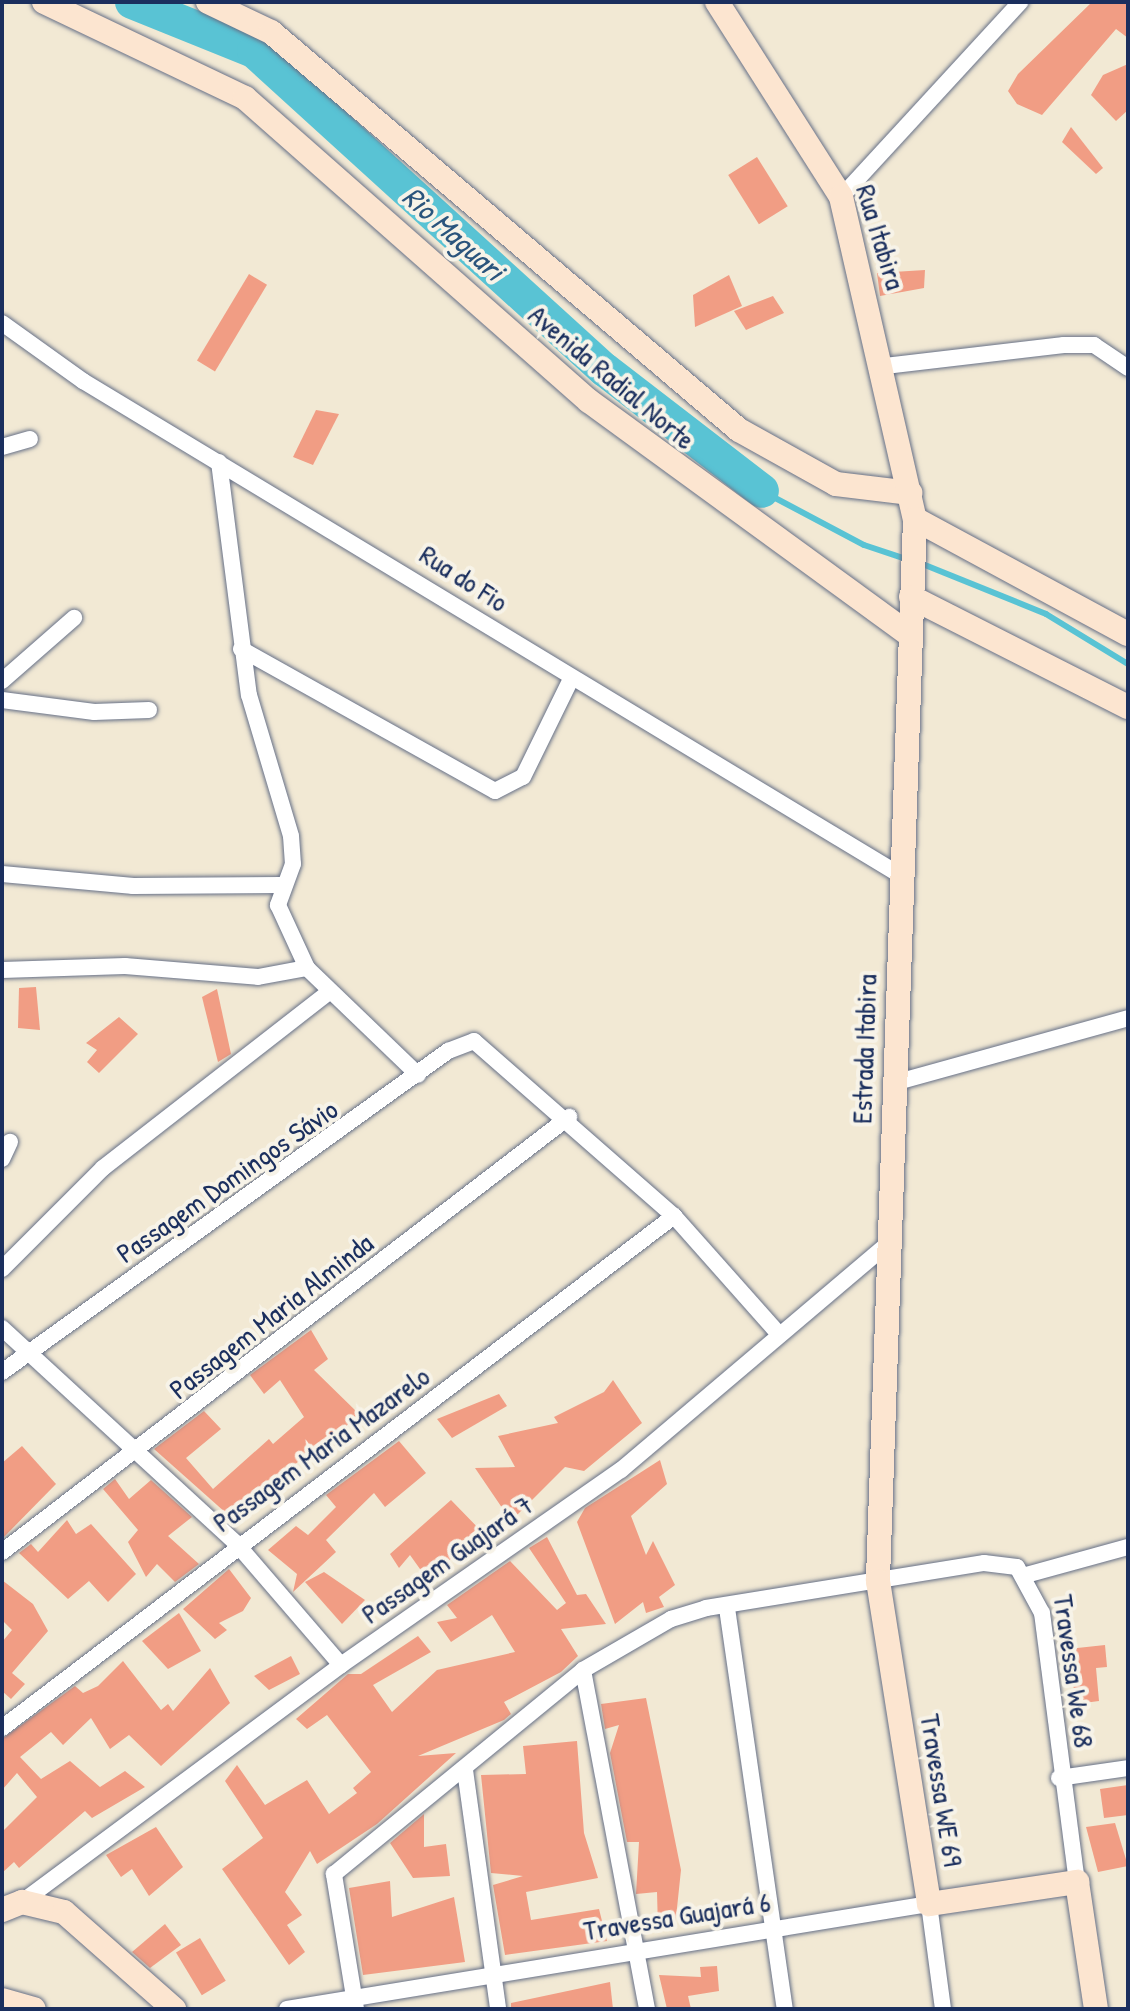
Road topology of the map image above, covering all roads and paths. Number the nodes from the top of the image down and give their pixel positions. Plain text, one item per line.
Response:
1 (44, 2) edge
2 (208, 2) edge
3 (717, 2) edge
4 (1020, 2) edge
5 (841, 197) junction
6 (2, 323) edge
7 (885, 366) junction
8 (1128, 368) edge
9 (30, 439) dead end
10 (2, 447) edge
11 (219, 462) junction
12 (910, 493) junction
13 (915, 519) junction
14 (911, 597) junction
15 (74, 618) dead end
16 (1128, 634) edge
17 (910, 635) junction
18 (241, 649) junction
19 (571, 679) junction
20 (2, 681) edge
21 (2, 700) edge
22 (1128, 707) edge
23 (149, 710) dead end
24 (2, 874) edge
25 (900, 875) junction
26 (281, 885) junction
27 (307, 968) junction
28 (2, 970) edge
29 (328, 993) junction
30 (1128, 1018) edge
31 (418, 1075) junction
32 (894, 1083) junction
33 (569, 1117) junction
34 (10, 1142) dead end
35 (2, 1159) edge
36 (674, 1216) junction
37 (889, 1243) junction
38 (2, 1269) edge
39 (2, 1328) edge
40 (777, 1332) junction
41 (25, 1355) junction
42 (2, 1372) edge
43 (139, 1451) junction
44 (236, 1543) junction
45 (1128, 1547) edge
46 (2, 1552) edge
47 (1026, 1575) junction
48 (878, 1581) junction
49 (727, 1608) junction
50 (341, 1665) junction
51 (583, 1670) junction
52 (2, 1728) edge
53 (1128, 1768) edge
54 (465, 1770) junction
55 (1059, 1778) junction
56 (1077, 1882) junction
57 (929, 1904) junction
58 (12, 1906) edge
59 (772, 1931) junction
60 (639, 1954) junction
61 (493, 1975) junction
62 (2, 2000) edge
63 (355, 2003) edge
64 (34, 2009) edge
65 (174, 2009) edge
66 (287, 2009) edge
67 (498, 2009) edge
68 (647, 2009) edge
69 (785, 2009) edge
70 (943, 2009) edge
71 (1096, 2009) edge

1 - 17 main road, Avenida Radial Norte
2 - 12 main road, Avenida Radial Norte
3 - 5 main road, Rua Itabira
4 - 5 street
5 - 7 main road, Rua Itabira
6 - 11 street, Rua do Fio
7 - 8 street
7 - 12 main road, Rua Itabira
9 - 10 street
11 - 18 street
11 - 19 street, Rua do Fio
12 - 13 main road, Rua Itabira
13 - 14 main road, Estrada Itabira
13 - 16 main road
14 - 17 main road, Estrada Itabira
14 - 22 main road
15 - 20 street
17 - 25 main road, Estrada Itabira
18 - 19 street
18 - 26 street
19 - 25 street, Rua do Fio
21 - 23 street
24 - 26 street
25 - 32 main road, Estrada Itabira
26 - 27 street
27 - 28 street
27 - 29 street
29 - 31 street
29 - 38 street
30 - 32 street
31 - 33 street, Passagem Domingos Sávio
31 - 41 street, Passagem Domingos Sávio
32 - 37 main road, Estrada Itabira
33 - 36 street
33 - 43 street, Passagem Maria Alminda
34 - 35 street
36 - 40 street
36 - 44 street, Passagem Maria Mazarelo
37 - 40 street, Passagem Guajará 7
37 - 48 main road, Estrada Itabira
39 - 41 street
40 - 50 street, Passagem Guajará 7
41 - 42 street, Passagem Domingos Sávio
41 - 43 street
43 - 44 street
43 - 46 street, Passagem Maria Alminda
44 - 50 street
44 - 52 street, Passagem Maria Mazarelo
45 - 47 street
47 - 48 street
47 - 55 street, Travessa We 68
48 - 49 street
48 - 57 main road, Travessa WE 69
49 - 51 street
49 - 59 street
50 - 58 street, Passagem Guajará 7
51 - 54 street
51 - 60 street
53 - 55 street
54 - 61 street
54 - 63 street
55 - 56 street, Travessa We 68
56 - 57 main road, Travessa Guajará 6
56 - 71 main road
57 - 59 street, Travessa Guajará 6
57 - 70 street, Travessa WE 69
58 - 65 main road
59 - 60 street, Travessa Guajará 6
59 - 69 street
60 - 61 street, Travessa Guajará 6
60 - 68 street
61 - 63 street, Travessa Guajará 6
61 - 67 street
62 - 64 main road
63 - 66 street, Travessa Guajará 6

